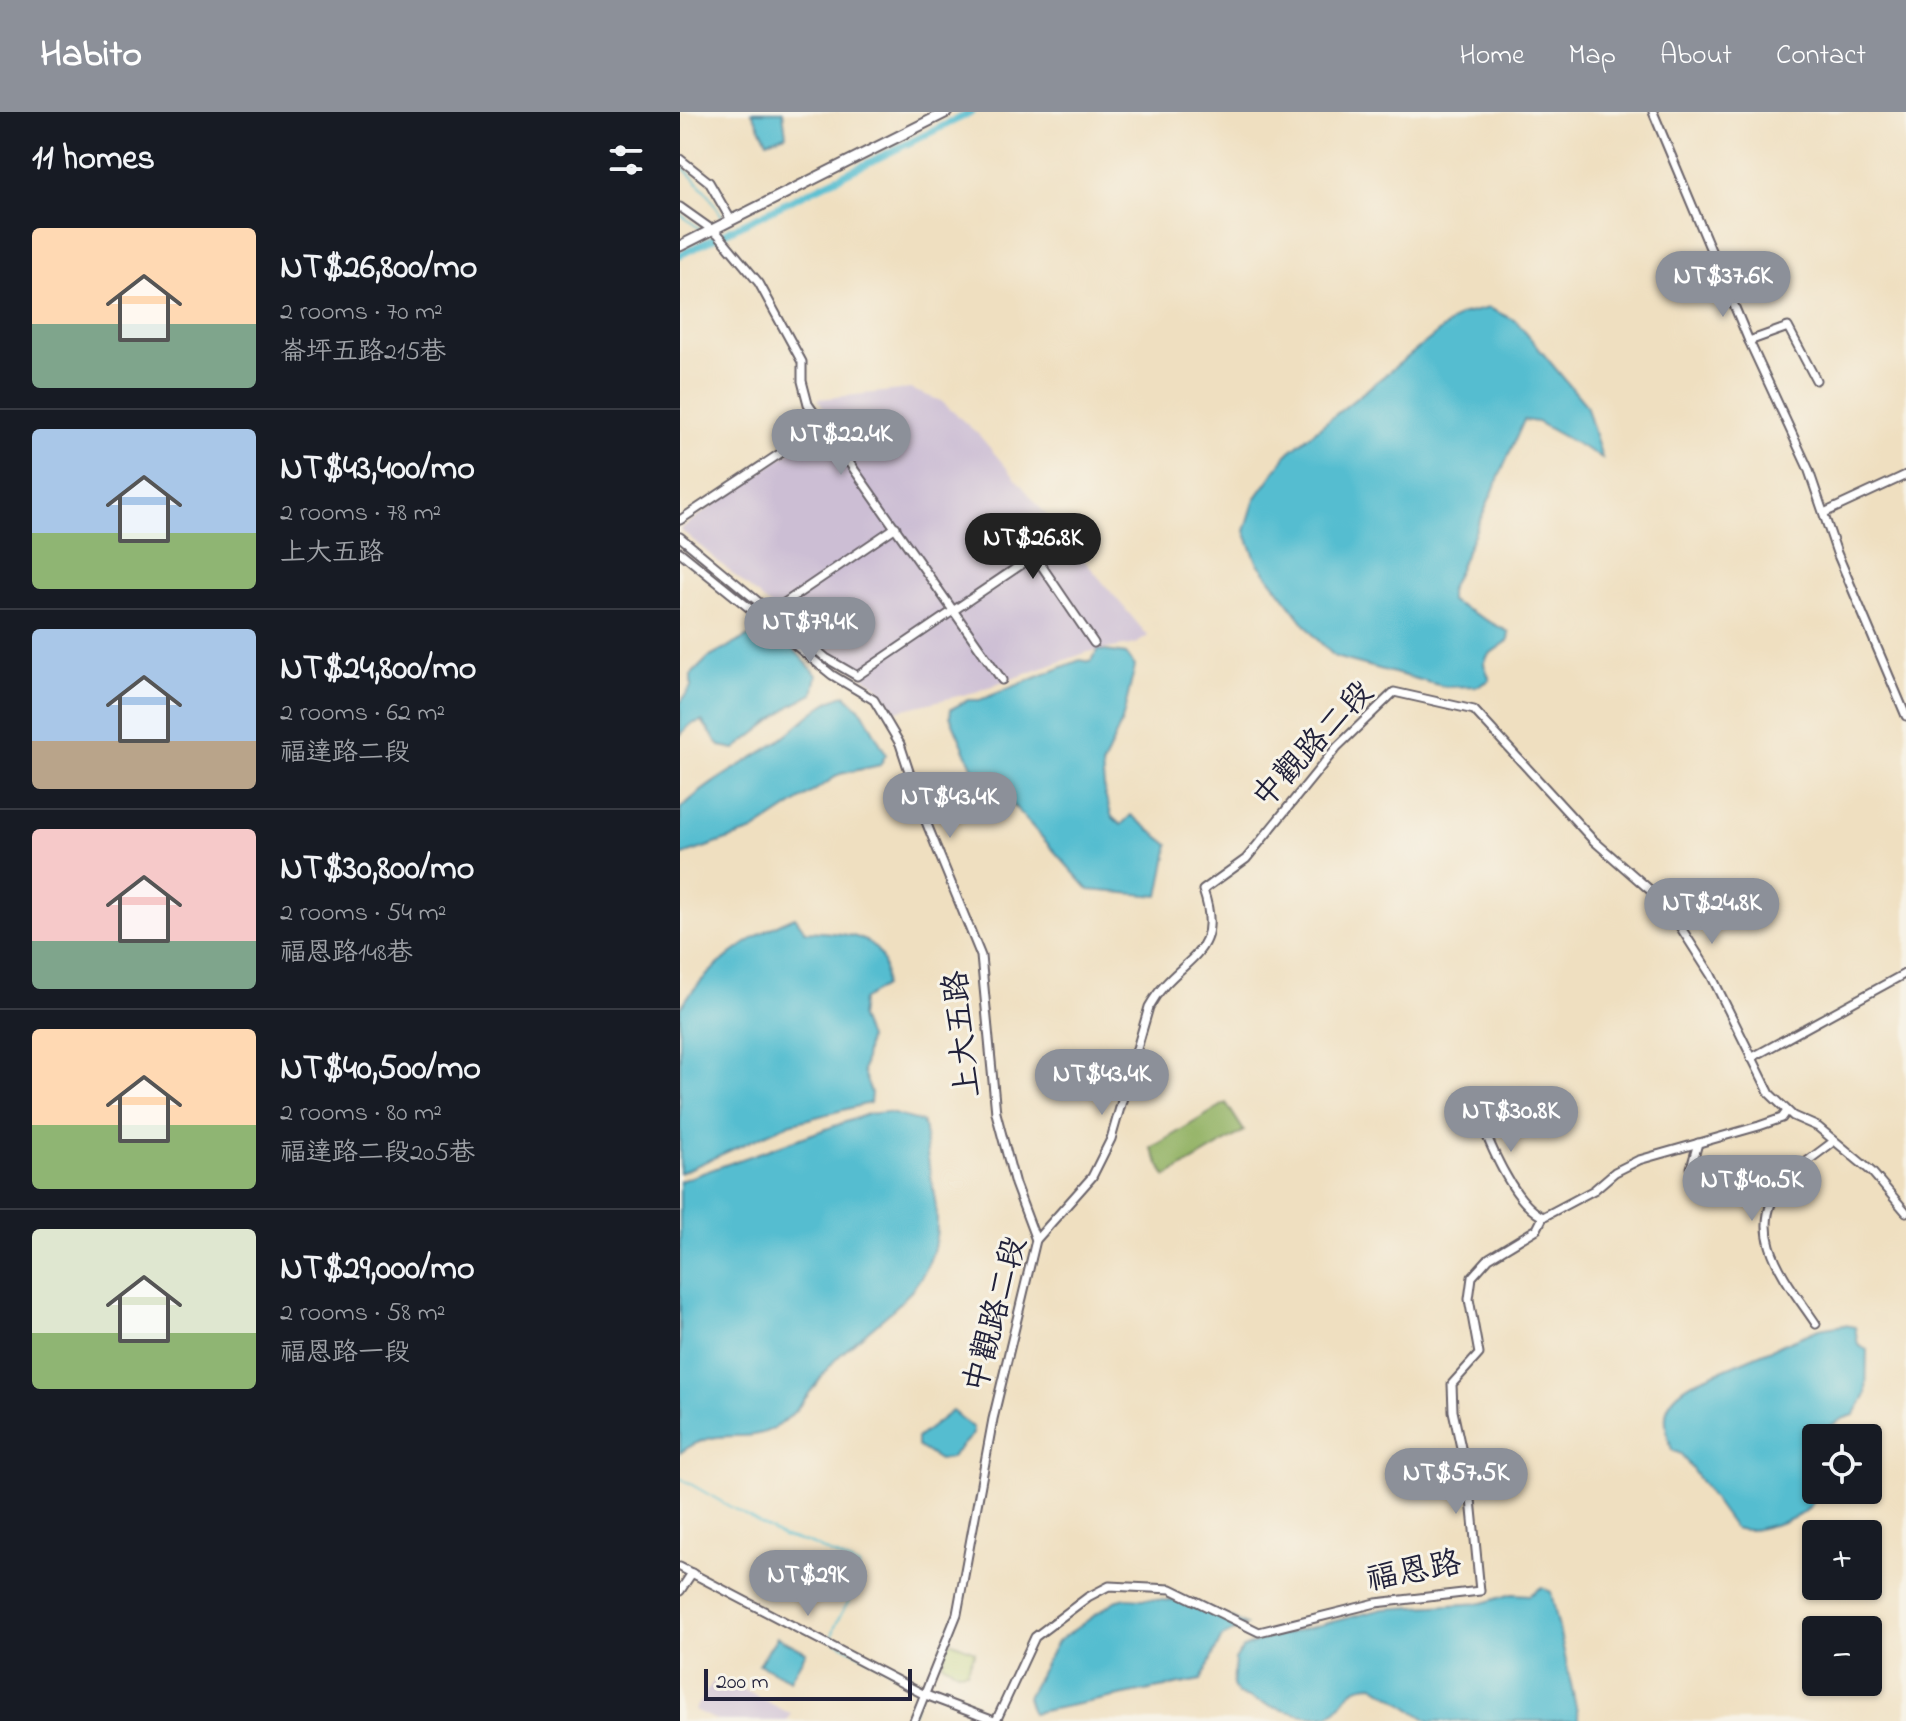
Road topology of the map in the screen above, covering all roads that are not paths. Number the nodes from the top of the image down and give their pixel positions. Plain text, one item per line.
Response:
1 (947, 112) edge
2 (1653, 112) edge
3 (926, 116) edge
4 (680, 159) edge
5 (680, 207) edge
6 (731, 220) junction
7 (715, 232) junction
8 (680, 246) edge
9 (1749, 341) junction
10 (1816, 380) dead end
11 (823, 425) junction
12 (1906, 475) edge
13 (1824, 513) junction
14 (680, 520) edge
15 (896, 527) junction
16 (680, 537) edge
17 (680, 552) edge
18 (771, 612) junction
19 (956, 612) junction
20 (1094, 643) dead end
21 (847, 672) junction
22 (1002, 680) dead end
23 (850, 685) junction
24 (1906, 716) edge
25 (1906, 973) edge
26 (1751, 1058) junction
27 (1473, 1102) dead end
28 (1787, 1111) junction
29 (1834, 1141) junction
30 (1698, 1143) junction
31 (1777, 1193) junction
32 (1906, 1212) edge
33 (1543, 1217) junction
34 (1036, 1240) junction
35 (1816, 1324) dead end
36 (680, 1567) edge
37 (692, 1573) junction
38 (680, 1591) edge
39 (923, 1694) junction
40 (914, 1721) edge
41 (995, 1721) edge

1 - 3 street
2 - 9 street
3 - 6 street
4 - 6 street
5 - 7 street
6 - 7 street
7 - 8 street
7 - 11 street
9 - 10 street
9 - 13 street
11 - 14 street
11 - 15 street
12 - 13 street
13 - 24 street
15 - 18 street
15 - 19 street
16 - 18 street
17 - 23 street, 上大五路
18 - 21 street
19 - 20 street
19 - 21 street
19 - 22 street
21 - 23 street
23 - 34 street, 上大五路
25 - 26 street
26 - 28 street
26 - 34 street, 中觀路二段
27 - 33 street
28 - 29 street
28 - 30 street, 福恩路
29 - 31 street
29 - 32 street
30 - 31 street
30 - 33 street, 福恩路
31 - 35 street
33 - 41 street, 福恩路
34 - 39 street, 中觀路二段
36 - 37 street, 福恩路
37 - 38 street
37 - 39 street, 福恩路
39 - 40 street, 中觀路二段
39 - 41 street, 福恩路

